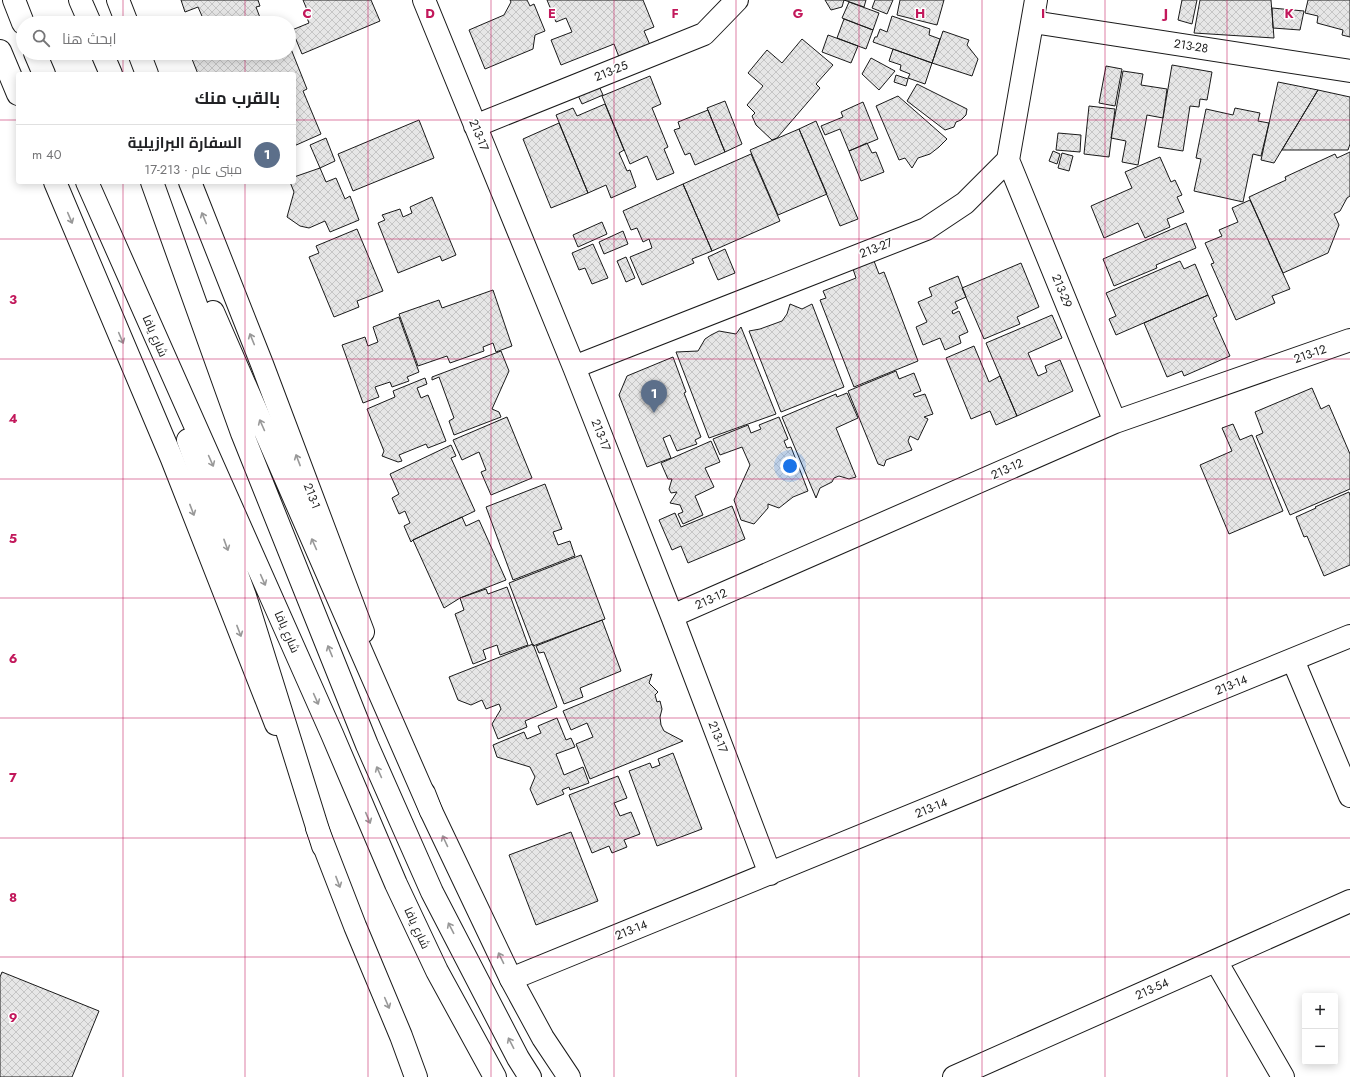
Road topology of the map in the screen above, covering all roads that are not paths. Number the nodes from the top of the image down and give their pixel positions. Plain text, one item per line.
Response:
1 (14, 0) edge
2 (80, 0) edge
3 (118, 0) edge
4 (424, 0) edge
5 (737, 0) edge
6 (1036, 0) edge
7 (20, 16) edge
8 (87, 16) edge
9 (124, 16) edge
10 (1033, 22) junction
11 (0, 51) edge
12 (38, 60) edge
13 (105, 60) edge
14 (142, 60) edge
15 (1350, 70) edge
16 (43, 72) edge
17 (110, 72) edge
18 (146, 72) edge
19 (16, 89) edge
20 (475, 126) junction
21 (1008, 160) junction
22 (56, 184) edge
23 (88, 184) edge
24 (88, 184) edge
25 (153, 184) edge
26 (157, 184) edge
27 (191, 184) edge
28 (1350, 340) edge
29 (574, 366) junction
30 (1115, 422) junction
31 (672, 616) junction
32 (1350, 636) edge
33 (1293, 660) junction
34 (1350, 796) edge
35 (431, 811) junction
36 (324, 846) junction
37 (770, 874) junction
38 (1350, 901) edge
39 (1216, 961) junction
40 (511, 979) junction
41 (416, 1077) edge
42 (495, 1077) edge
43 (530, 1077) edge
44 (569, 1077) edge
45 (954, 1077) edge
46 (1283, 1077) edge

1 - 7 main road
2 - 8 main road
3 - 9 main road
4 - 20 main road, 213-17
5 - 20 main road, 213-25
6 - 10 main road
10 - 15 main road, 213-28
10 - 21 main road
11 - 19 main road
12 - 16 main road
13 - 17 main road
14 - 18 main road
20 - 29 main road, 213-17
21 - 29 main road, 213-27
21 - 30 main road, 213-29
22 -> 36 main road
23 -> 36 main road
24 -> 42 main road, شارع يافا
43 -> 25 main road
35 -> 26 main road
35 -> 27 main road, 213-1
28 - 30 main road, 213-12
29 - 31 main road, 213-17
30 - 31 main road, 213-12
31 - 37 main road, 213-17
32 - 33 main road, 213-14
33 - 34 main road
33 - 37 main road, 213-14
40 -> 35 main road
36 -> 41 main road
37 - 40 main road, 213-14
38 - 39 main road, 213-54
39 - 45 main road, 213-54
39 - 46 main road
40 - 44 main road

